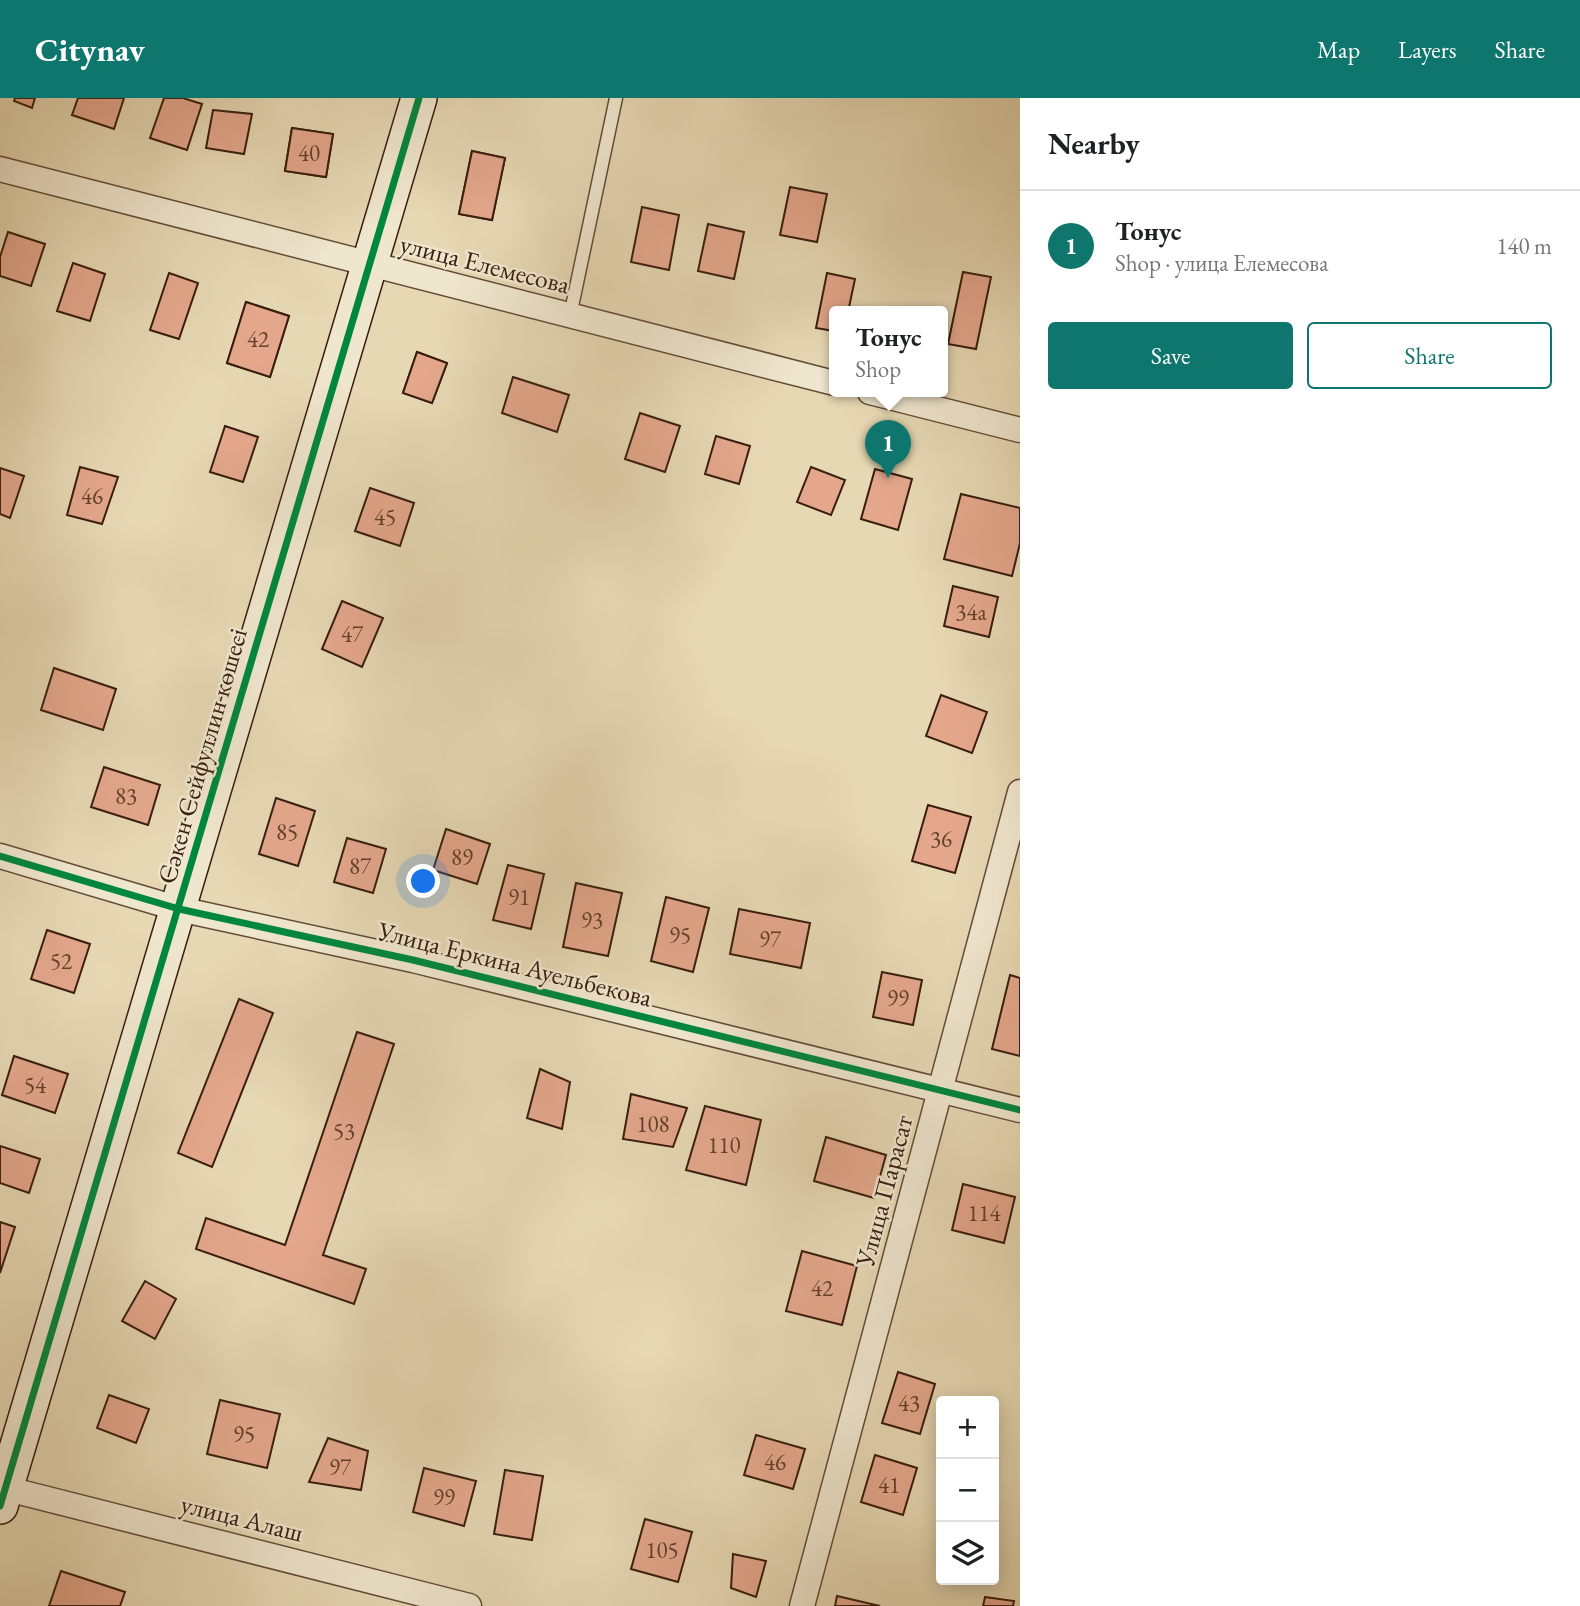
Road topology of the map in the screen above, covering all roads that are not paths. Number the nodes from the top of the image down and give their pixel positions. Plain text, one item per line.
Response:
1 (419, 98) edge
2 (616, 98) edge
3 (0, 169) edge
4 (368, 265) junction
5 (570, 316) junction
6 (829, 382) edge
7 (890, 397) edge
8 (1020, 430) edge
9 (1020, 792) edge
10 (0, 856) edge
11 (179, 909) junction
12 (942, 1090) junction
13 (1020, 1110) edge
14 (2, 1494) edge
15 (469, 1606) edge
16 (802, 1606) edge

1 - 4 street, Сәкен Сейфуллин көшесі
2 - 5 lane
3 - 4 street, улица Елемесова
4 - 5 street, улица Елемесова
4 - 11 street, Сәкен Сейфуллин көшесі
5 - 6 street, улица Елемесова
7 - 8 street
9 - 12 street, Улица Парасат
10 - 11 street, Улица Еркина Ауельбекова
11 - 12 street, Улица Еркина Ауельбекова
11 - 14 street, Сәкен Сейфуллин көшесі
12 - 13 street, Улица Еркина Ауельбекова
12 - 16 street, Улица Парасат
14 - 15 street, улица Алаш

